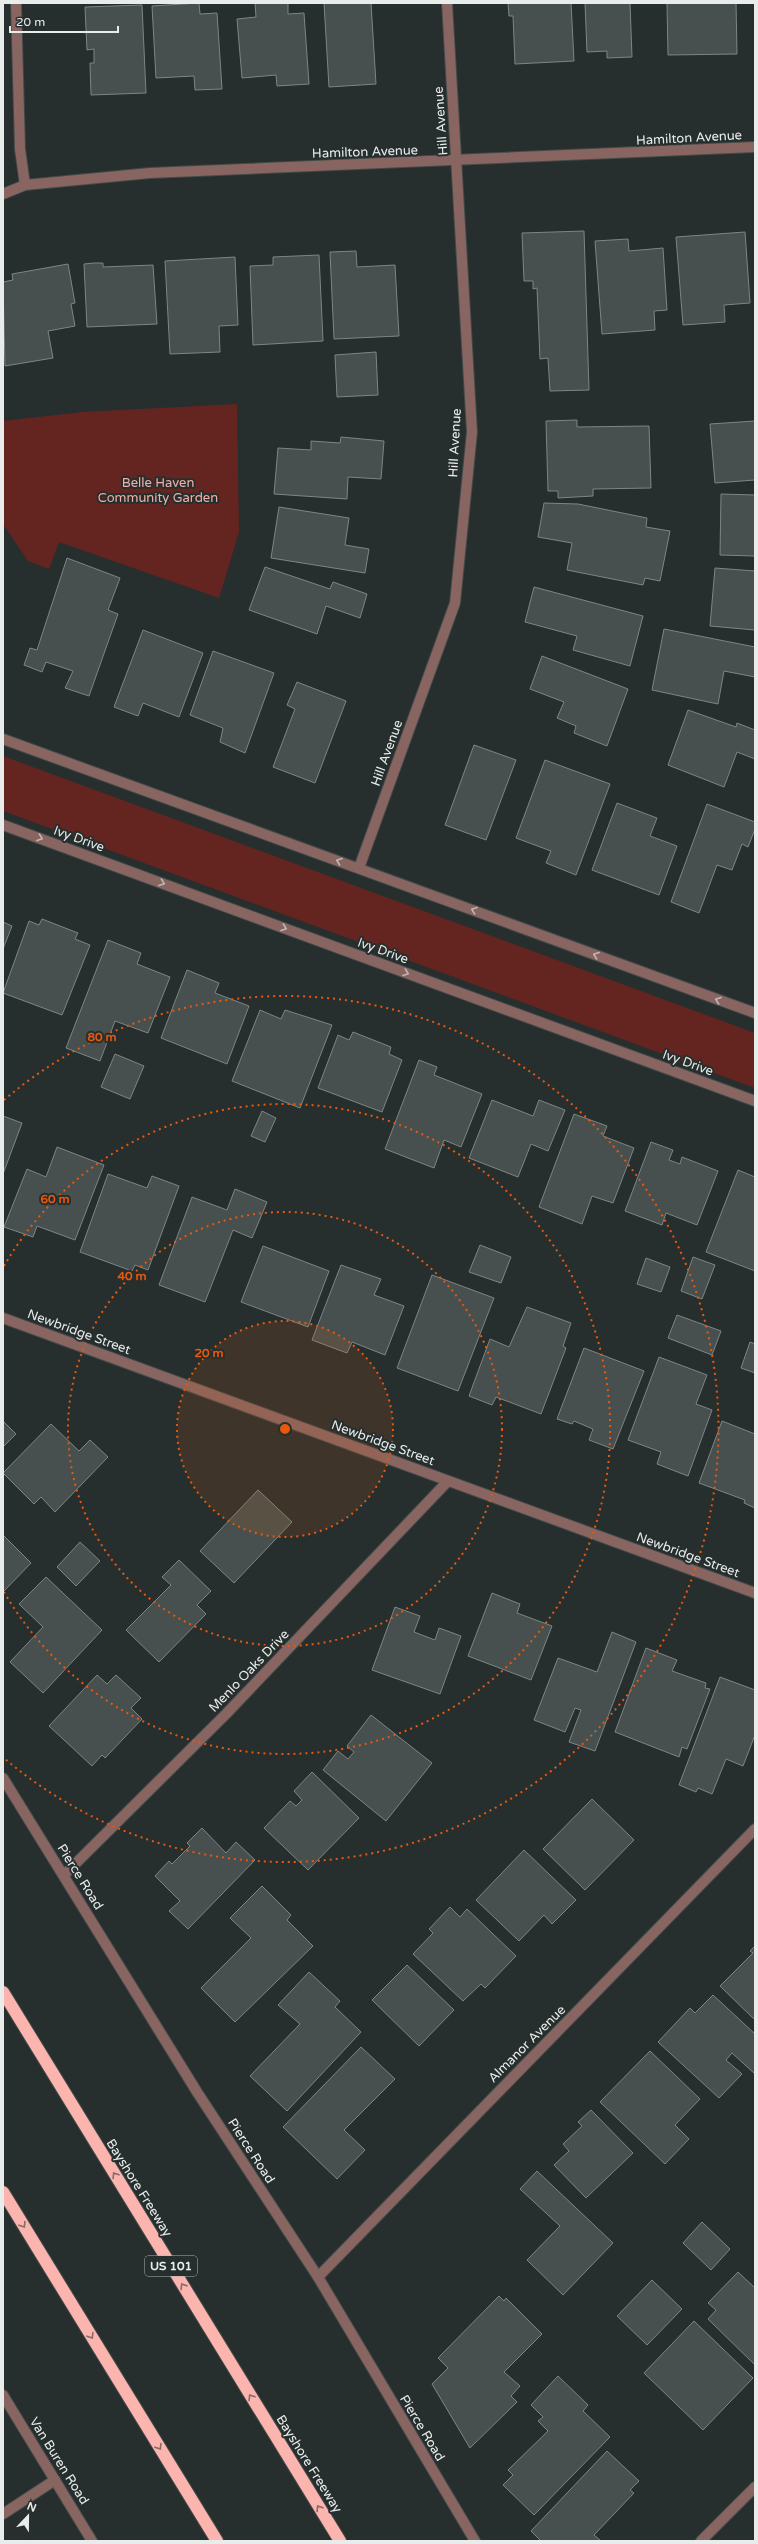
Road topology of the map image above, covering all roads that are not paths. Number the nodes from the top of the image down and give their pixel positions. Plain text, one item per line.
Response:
1 (16, 3) edge
2 (447, 3) edge
3 (755, 147) edge
4 (457, 162) junction
5 (25, 185) junction
6 (3, 194) edge
7 (3, 739) edge
8 (3, 825) edge
9 (359, 868) junction
10 (755, 1013) edge
11 (755, 1101) edge
12 (3, 1318) edge
13 (448, 1481) junction
14 (755, 1593) edge
15 (3, 1778) edge
16 (755, 1829) edge
17 (64, 1875) junction
18 (3, 1992) edge
19 (3, 2192) edge
20 (318, 2277) junction
21 (3, 2395) edge
22 (54, 2480) junction
23 (755, 2487) edge
24 (3, 2514) edge
25 (92, 2541) edge
26 (217, 2541) edge
27 (340, 2541) edge
28 (475, 2541) edge
29 (702, 2541) edge

1 - 5 street
2 - 4 street, Hill Avenue
3 - 4 street, Hamilton Avenue
4 - 5 street, Hamilton Avenue
4 - 9 street, Hill Avenue
5 - 6 street, Hamilton Avenue
9 -> 7 street
8 -> 11 street, Ivy Drive
10 -> 9 street
12 - 13 street, Newbridge Street
13 - 14 street, Newbridge Street
13 - 17 street, Menlo Oaks Drive
15 - 17 street, Pierce Road
16 - 20 street, Almanor Avenue
17 - 20 street, Pierce Road
27 -> 18 highway, Bayshore Freeway / US 101
19 -> 26 highway
20 - 28 street, Pierce Road
21 - 22 street, Van Buren Road
22 - 24 street
22 - 25 street, Van Buren Road
23 - 29 street

